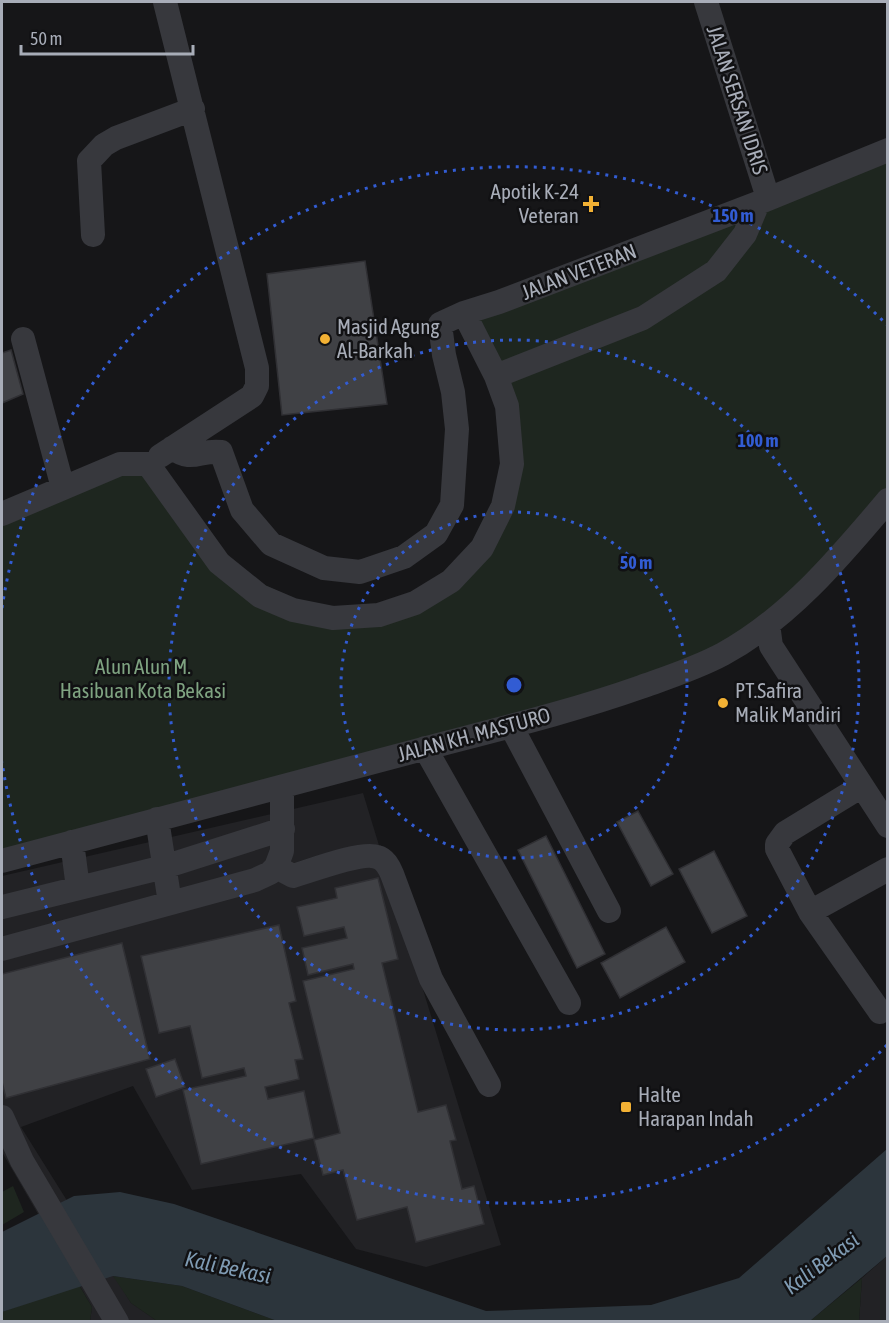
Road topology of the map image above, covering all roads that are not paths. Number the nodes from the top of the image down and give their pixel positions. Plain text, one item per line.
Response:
1 (165, 2) edge
2 (706, 2) edge
3 (193, 108) junction
4 (888, 150) edge
5 (763, 200) junction
6 (93, 235) dead end
7 (464, 313) junction
8 (23, 339) dead end
9 (496, 376) junction
10 (172, 448) junction
11 (148, 464) junction
12 (63, 488) junction
13 (2, 513) edge
14 (883, 516) edge
15 (768, 624) junction
16 (511, 726) junction
17 (425, 748) junction
18 (862, 786) junction
19 (282, 787) junction
20 (158, 819) junction
21 (888, 826) edge
22 (283, 829) junction
23 (72, 842) junction
24 (2, 861) edge
25 (164, 867) junction
26 (276, 867) junction
27 (888, 869) edge
28 (78, 888) junction
29 (170, 903) junction
30 (2, 907) edge
31 (609, 910) dead end
32 (810, 912) junction
33 (2, 949) edge
34 (568, 1004) dead end
35 (880, 1012) dead end
36 (489, 1085) dead end
37 (2, 1117) edge
38 (117, 1322) edge

1 - 3 street
2 - 5 street, JALAN SERSAN IDRIS
3 - 6 street
3 - 10 street
4 - 5 street, JALAN VETERAN
5 - 7 street, JALAN VETERAN
5 - 9 street
7 - 9 street
7 - 10 street, JALAN VETERAN
8 - 12 street
9 - 11 street
10 - 11 street
11 - 12 street
12 - 13 street
14 - 15 street, JALAN KH. MASTURO
15 - 16 street, JALAN KH. MASTURO
15 - 18 street
16 - 17 street, JALAN KH. MASTURO
16 - 31 street
17 - 19 street, JALAN KH. MASTURO
17 - 34 street
18 - 21 street
18 - 32 street
19 - 20 street, JALAN KH. MASTURO
19 - 22 street
20 - 23 street, JALAN KH. MASTURO
20 - 25 street
22 - 25 street
22 - 26 street
23 - 24 street, JALAN KH. MASTURO
23 - 28 street
25 - 28 street
25 - 29 street
26 - 29 street
26 - 36 street
27 - 32 street
28 - 30 street
29 - 33 street
32 - 35 street
37 - 38 street

